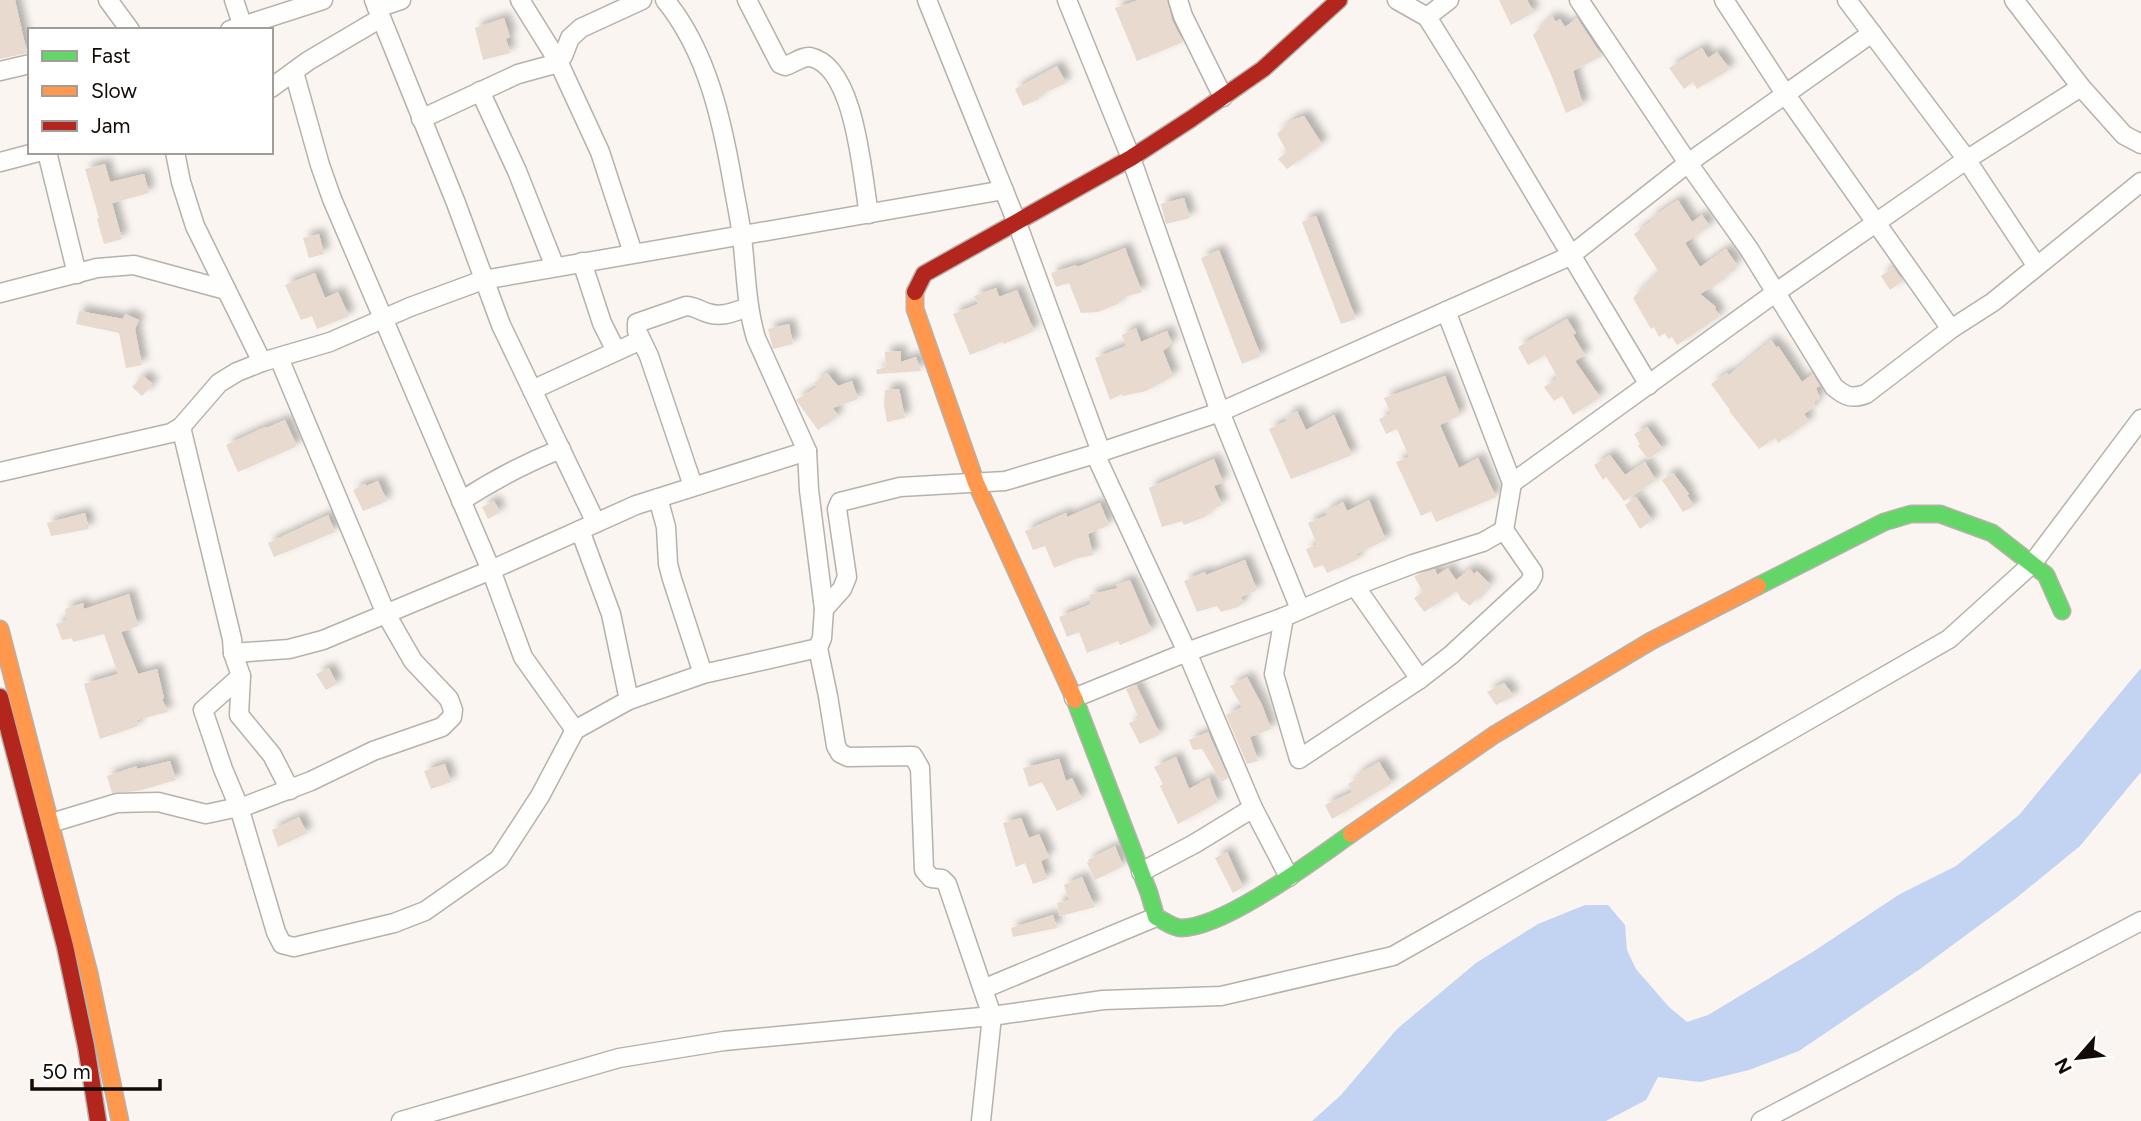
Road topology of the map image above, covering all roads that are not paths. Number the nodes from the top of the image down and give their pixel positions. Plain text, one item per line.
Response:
1 (108, 0) edge
2 (234, 0) edge
3 (323, 0) edge
4 (401, 0) edge
5 (520, 0) edge
6 (642, 0) edge
7 (747, 0) edge
8 (927, 0) edge
9 (1067, 0) edge
10 (1178, 0) edge
11 (1339, 0) edge
12 (1397, 0) edge
13 (1449, 0) edge
14 (1579, 0) edge
15 (1724, 0) edge
16 (1847, 0) edge
17 (2014, 0) edge
18 (668, 1) edge
19 (377, 9) edge
20 (1427, 17) junction
21 (129, 28) edge
22 (237, 28) edge
23 (1872, 33) junction
24 (558, 61) junction
25 (28, 64) edge
26 (0, 71) edge
27 (294, 72) junction
28 (273, 87) edge
29 (2081, 87) junction
30 (480, 91) junction
31 (1786, 95) junction
32 (1223, 97) junction
33 (421, 119) junction
34 (2141, 144) edge
35 (30, 154) edge
36 (47, 154) edge
37 (175, 154) edge
38 (1131, 158) junction
39 (1966, 160) junction
40 (0, 162) edge
41 (1688, 163) junction
42 (2141, 182) edge
43 (1004, 190) junction
44 (869, 214) junction
45 (1017, 223) junction
46 (1875, 223) junction
47 (742, 234) junction
48 (633, 253) junction
49 (1570, 256) junction
50 (582, 262) junction
51 (2036, 265) junction
52 (555, 267) junction
53 (77, 274) junction
54 (483, 280) junction
55 (226, 290) junction
56 (0, 293) edge
57 (1775, 293) junction
58 (749, 307) junction
59 (1446, 311) junction
60 (383, 319) junction
61 (1951, 329) junction
62 (641, 340) junction
63 (616, 351) junction
64 (271, 360) junction
65 (1649, 385) junction
66 (532, 390) junction
67 (1220, 412) junction
68 (2141, 419) edge
69 (181, 427) junction
70 (561, 449) junction
71 (807, 451) junction
72 (1098, 453) junction
73 (0, 472) edge
74 (1512, 483) junction
75 (976, 484) junction
76 (693, 486) junction
77 (658, 498) junction
78 (461, 501) junction
79 (588, 526) junction
80 (1504, 530) junction
81 (2032, 564) junction
82 (491, 570) junction
83 (1355, 586) junction
84 (1300, 608) junction
85 (824, 609) junction
86 (2062, 611) dead end
87 (386, 614) junction
88 (1284, 617) junction
89 (0, 629) edge
90 (818, 648) junction
91 (1187, 652) junction
92 (233, 653) junction
93 (703, 674) junction
94 (241, 676) junction
95 (1420, 679) junction
96 (0, 696) edge
97 (1074, 698) junction
98 (629, 700) junction
99 (575, 730) junction
100 (290, 790) junction
101 (239, 807) junction
102 (1253, 808) junction
103 (51, 823) junction
104 (1141, 872) junction
105 (1289, 877) junction
106 (1156, 917) junction
107 (2141, 921) edge
108 (983, 989) junction
109 (992, 1016) junction
110 (98, 1121) edge
111 (120, 1121) edge
112 (401, 1121) edge
113 (981, 1121) edge
114 (1761, 1121) edge

1 - 21 street
2 - 22 street
3 - 22 street
4 - 19 street
5 - 24 street
6 - 24 street
7 - 44 street
8 - 43 street
9 - 38 street
10 - 32 street
11 - 32 street
12 - 20 street
13 - 20 street
14 - 41 street
15 - 31 street
16 - 23 street
17 - 29 street
18 - 47 street
19 - 27 street
19 - 33 street
20 - 49 street
23 - 31 street
23 - 39 street
24 - 30 street
24 - 48 street
25 - 26 street
27 - 28 street
27 - 60 street
29 - 34 street
29 - 39 street
30 - 33 street
30 - 52 street
31 - 41 street
31 - 46 street
32 - 38 street
33 - 54 street
35 - 40 street
36 - 53 street
37 - 55 street
38 - 45 street
38 - 67 street
39 - 46 street
39 - 51 street
41 - 49 street
41 - 57 street
42 - 51 street
43 - 44 street
43 - 45 street
44 - 47 street
45 - 72 street
45 - 75 street
46 - 57 street
46 - 61 street
47 - 48 street
47 - 58 street
48 - 50 street
49 - 59 street
49 - 65 street
50 - 52 street
50 - 63 street
51 - 61 street
52 - 54 street
53 - 55 street
53 - 56 street
54 - 60 street
54 - 66 street
55 - 64 street
57 - 61 street
57 - 65 street
58 - 62 street
58 - 71 street
59 - 67 street
59 - 74 street
60 - 64 street
60 - 78 street
62 - 63 street
62 - 76 street
63 - 66 street
64 - 69 street
64 - 87 street
65 - 74 street
66 - 70 street
67 - 72 street
67 - 84 street
68 - 81 street
69 - 73 street
69 - 92 street
70 - 78 street
70 - 79 street
71 - 76 street
71 - 85 street
72 - 75 street
72 - 91 street
74 - 80 street
75 - 85 street
75 - 97 street
76 - 77 street
77 - 79 street
77 - 93 street
78 - 82 street
79 - 82 street
79 - 98 street
80 - 83 street
80 - 95 street
81 - 86 street
81 - 105 street
81 - 109 street
82 - 87 street
82 - 99 street
83 - 84 street
83 - 95 street
84 - 88 street
85 - 90 street
87 - 92 street
87 - 100 street
88 - 91 street
88 - 95 street
89 - 103 street
90 - 93 street
90 - 108 street
91 - 97 street
91 - 102 street
92 - 94 street
93 - 98 street
94 - 100 street
94 - 101 street
96 - 110 street
97 - 104 street
98 - 99 street
99 - 101 street
100 - 101 street
101 - 103 street
102 - 104 street
102 - 105 street
103 - 111 street
104 - 106 street
105 - 106 street
106 - 108 street
107 - 114 street
108 - 109 street
109 - 112 street
109 - 113 street

